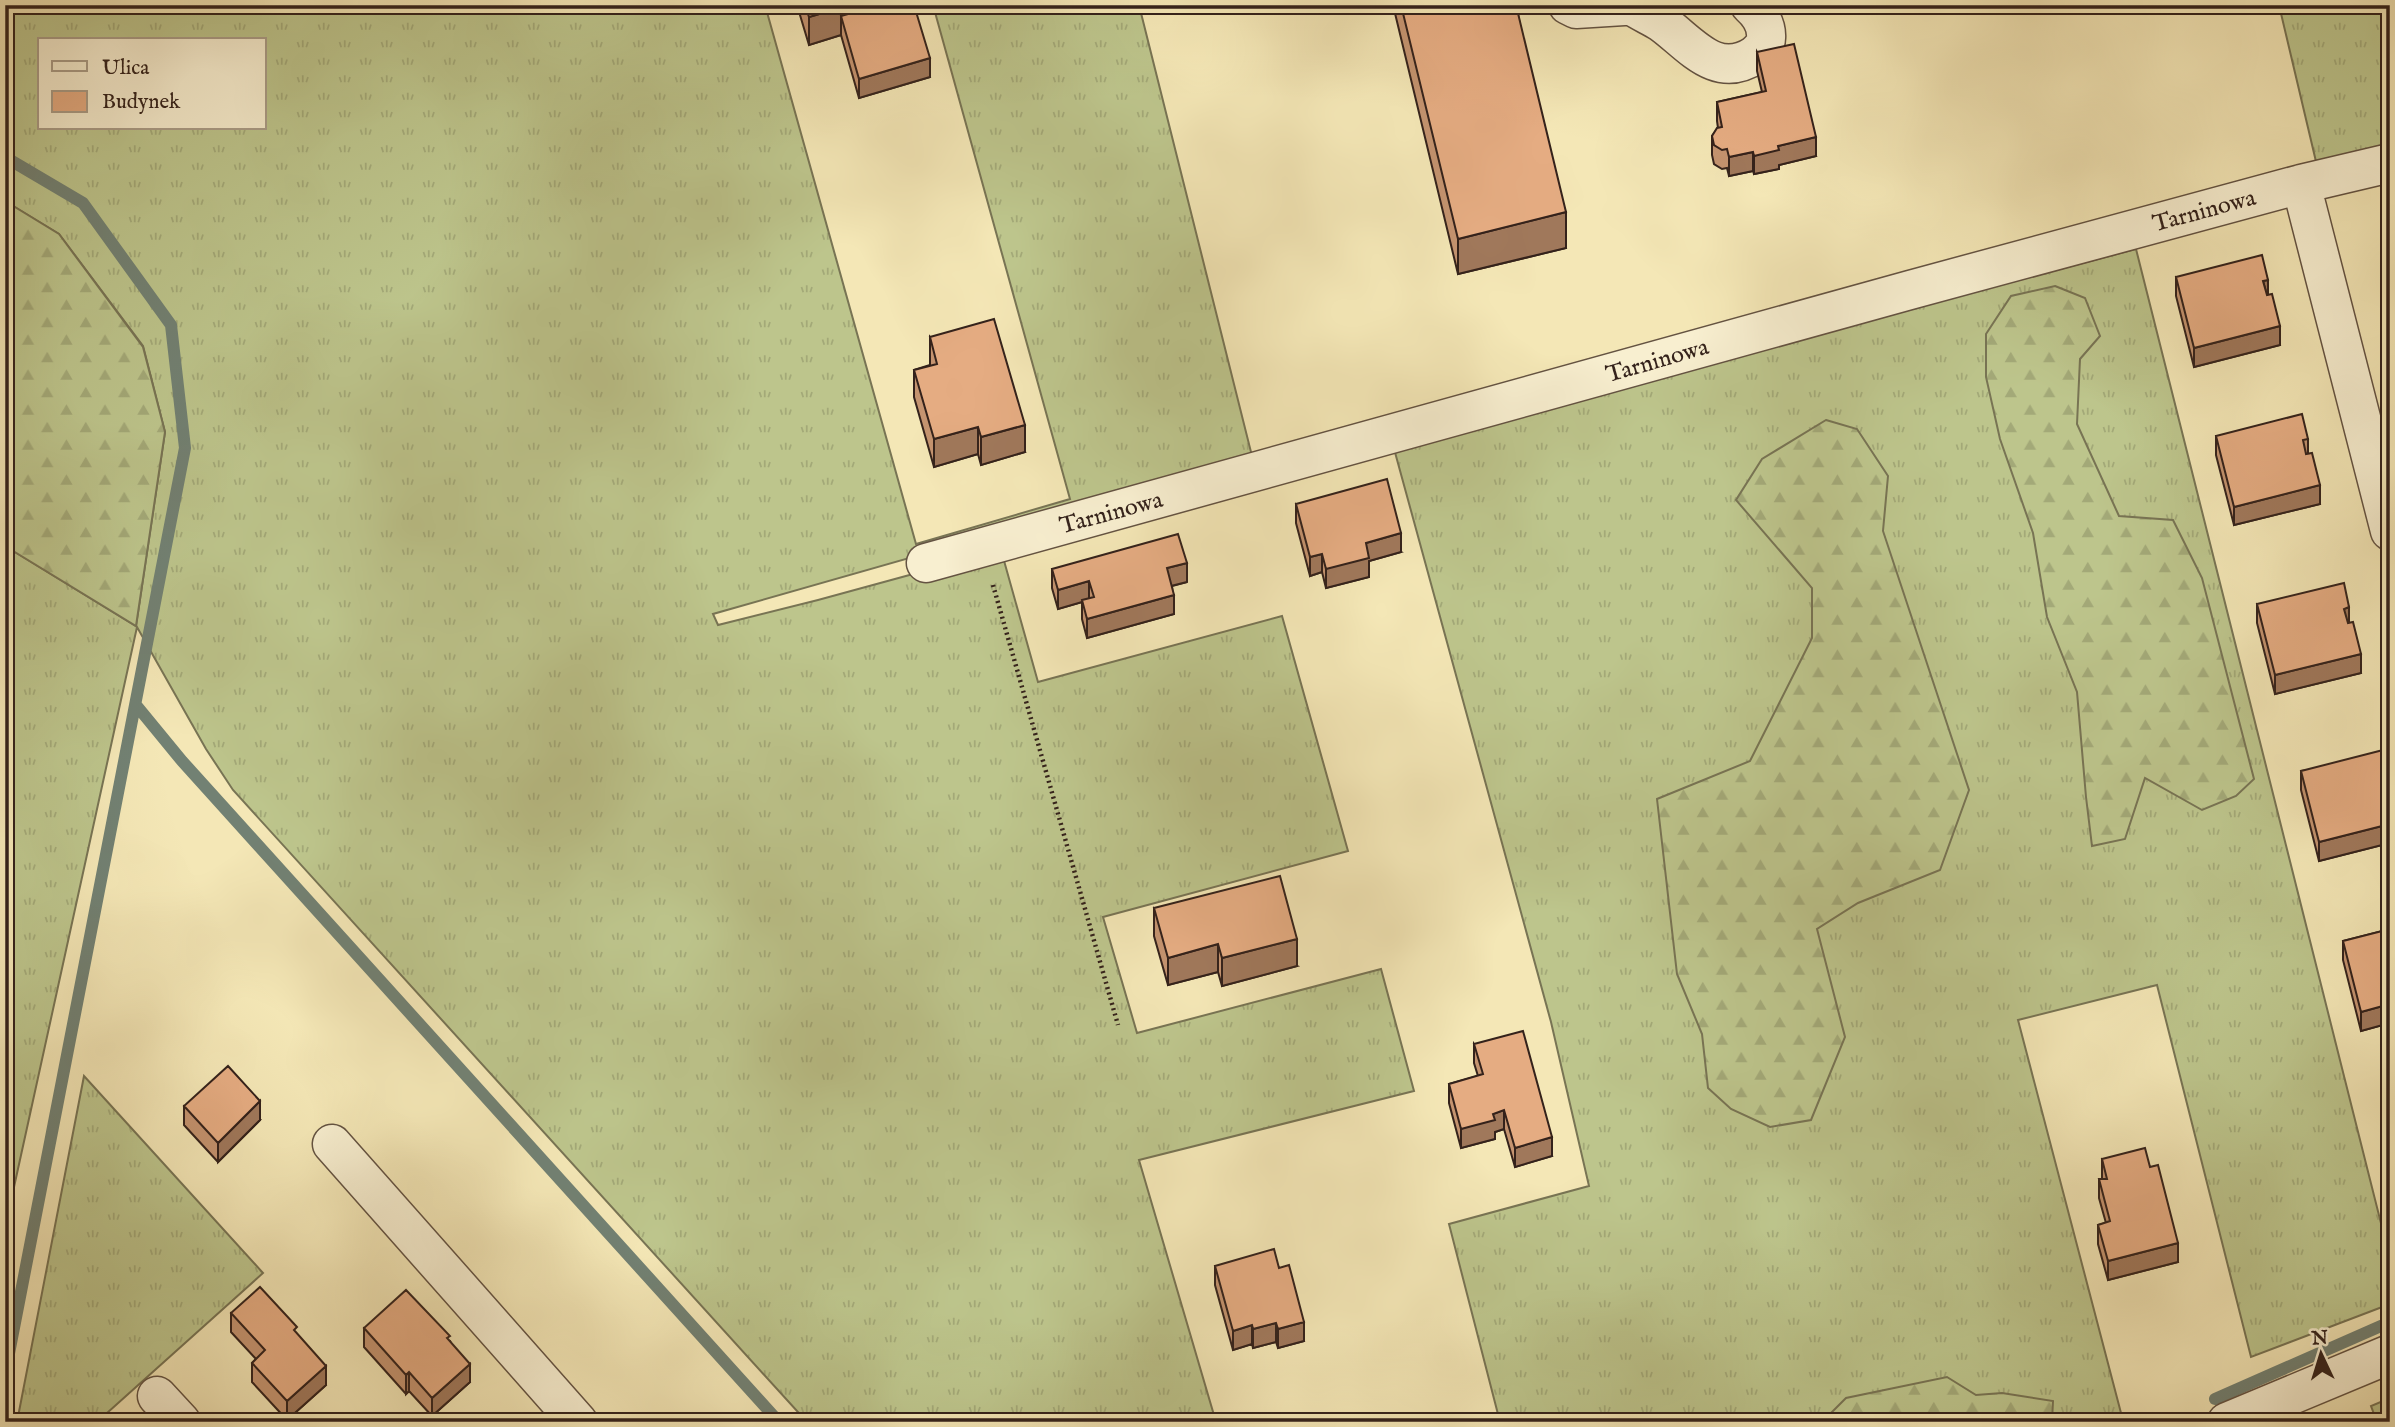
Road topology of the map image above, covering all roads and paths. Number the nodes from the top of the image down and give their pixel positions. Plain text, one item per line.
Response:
1 (1568, 5) edge
2 (1750, 5) edge
3 (1637, 6) edge
4 (2390, 163) edge
5 (2301, 184) junction
6 (2390, 531) edge
7 (982, 548) junction
8 (926, 563) dead end
9 (1118, 1025) dead end
10 (332, 1144) dead end
11 (2390, 1354) edge
12 (578, 1422) edge
13 (2227, 1422) edge

1 - 3 street
2 - 3 street
4 - 5 street, Tarninowa
5 - 6 street
5 - 7 street, Tarninowa
7 - 8 street, Tarninowa
7 - 9 path
10 - 12 street
11 - 13 street

